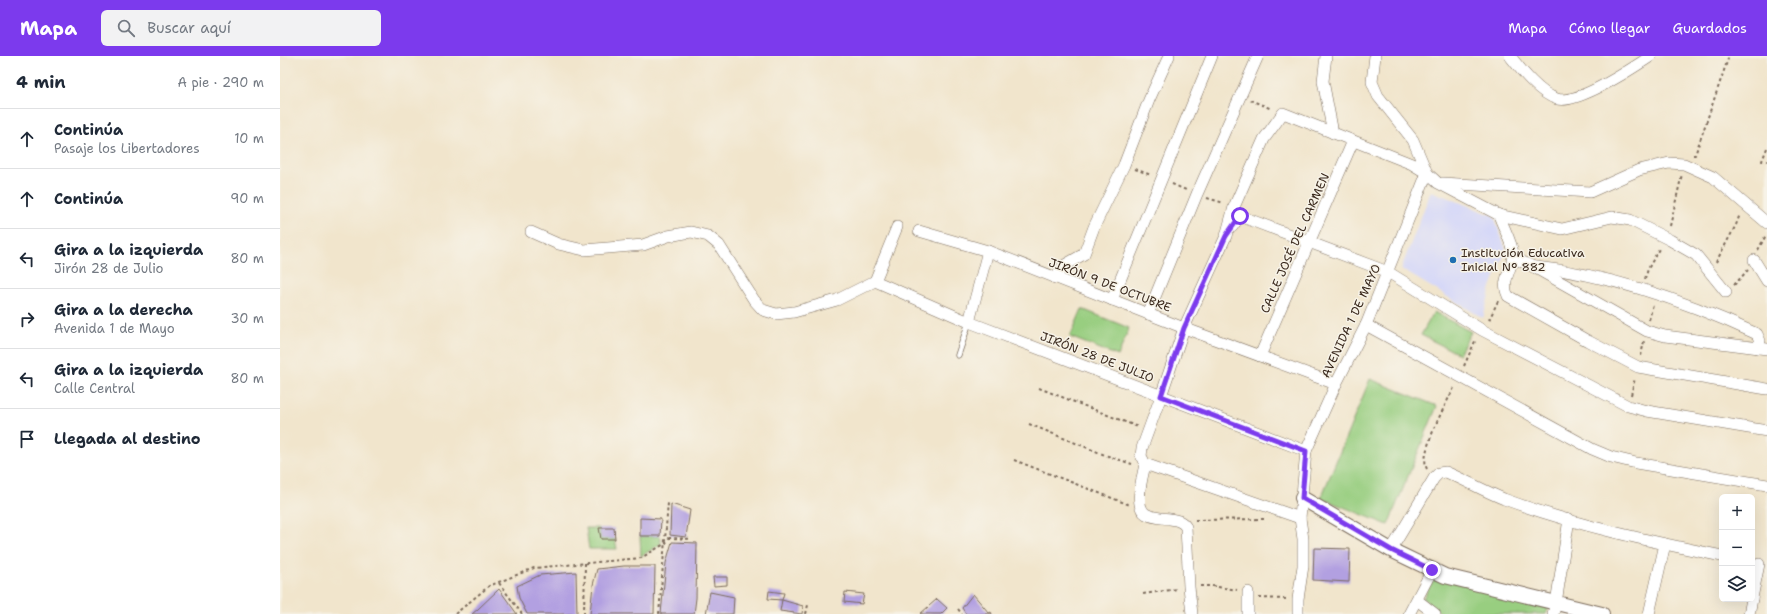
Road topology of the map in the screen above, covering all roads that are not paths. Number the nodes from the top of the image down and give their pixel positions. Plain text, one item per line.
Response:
1 (1169, 56) edge
2 (1212, 56) edge
3 (1258, 56) edge
4 (1326, 56) edge
5 (1375, 56) edge
6 (1510, 56) edge
7 (1651, 56) edge
8 (1333, 133) junction
9 (1353, 141) junction
10 (1427, 173) junction
11 (1438, 183) junction
12 (1499, 215) junction
13 (1767, 223) edge
14 (897, 227) dead end
15 (919, 231) dead end
16 (531, 232) dead end
17 (1226, 236) junction
18 (1310, 242) junction
19 (988, 252) junction
20 (1513, 258) junction
21 (1754, 260) dead end
22 (1532, 266) junction
23 (1388, 272) junction
24 (1055, 278) junction
25 (876, 281) junction
26 (1767, 281) edge
27 (1726, 292) dead end
28 (1112, 300) junction
29 (1148, 314) junction
30 (969, 322) junction
31 (1366, 325) junction
32 (1184, 328) junction
33 (1763, 348) edge
34 (958, 355) dead end
35 (1260, 356) junction
36 (1336, 384) junction
37 (1767, 389) edge
38 (1161, 396) junction
39 (1767, 431) edge
40 (1306, 451) junction
41 (1145, 466) junction
42 (1767, 485) edge
43 (1302, 498) junction
44 (1300, 518) junction
45 (1569, 520) junction
46 (1665, 544) junction
47 (1391, 550) junction
48 (1719, 555) edge
49 (1759, 564) edge
50 (1432, 570) junction
51 (1755, 583) edge
52 (1248, 592) road end
53 (1418, 600) junction
54 (1751, 602) edge
55 (1555, 608) edge
56 (1192, 614) edge
57 (1248, 614) edge
58 (1298, 614) edge
59 (1409, 614) edge
60 (1435, 614) edge
61 (1602, 614) edge
62 (1650, 614) edge
63 (1749, 614) edge

1 - 24 street
2 - 28 street
3 - 29 street
4 - 8 street
5 - 10 street
6 - 7 street
8 - 9 street
8 - 17 street
9 - 10 street
9 - 18 street, CALLE JOSÉ DEL CARMEN
10 - 11 street
10 - 23 street, AVENIDA 1 DE MAYO
11 - 12 street
11 - 13 street
12 - 20 street
12 - 27 street
14 - 25 street
15 - 19 street, JIRÓN 9 DE OCTUBRE
16 - 25 street
17 - 18 street
17 - 32 street
18 - 23 street
18 - 35 street, CALLE JOSÉ DEL CARMEN
19 - 24 street, JIRÓN 9 DE OCTUBRE
19 - 30 street
20 - 22 street
20 - 37 street
21 - 26 street
22 - 33 street
22 - 33 street
23 - 31 street, AVENIDA 1 DE MAYO
23 - 39 street
24 - 28 street, JIRÓN 9 DE OCTUBRE
25 - 30 street, JIRÓN 28 DE JULIO
28 - 29 street, JIRÓN 9 DE OCTUBRE
29 - 32 street, JIRÓN 9 DE OCTUBRE
30 - 34 lane
30 - 38 street, JIRÓN 28 DE JULIO
31 - 36 street, AVENIDA 1 DE MAYO
31 - 42 street
32 - 35 street, JIRÓN 9 DE OCTUBRE
32 - 38 street
35 - 36 street, JIRÓN 9 DE OCTUBRE
36 - 40 street, AVENIDA 1 DE MAYO
38 - 40 street, JIRÓN 28 DE JULIO
38 - 41 street
40 - 43 street, AVENIDA 1 DE MAYO
41 - 44 street
41 - 56 street
43 - 44 street, AVENIDA 1 DE MAYO
43 - 47 street
44 - 58 street, AVENIDA 1 DE MAYO
45 - 46 street
45 - 47 street
45 - 55 street
46 - 48 street
46 - 62 street
47 - 50 street
49 - 51 street
50 - 53 street
50 - 55 street
52 - 57 street
53 - 59 street
53 - 60 street
54 - 63 street
55 - 61 street

